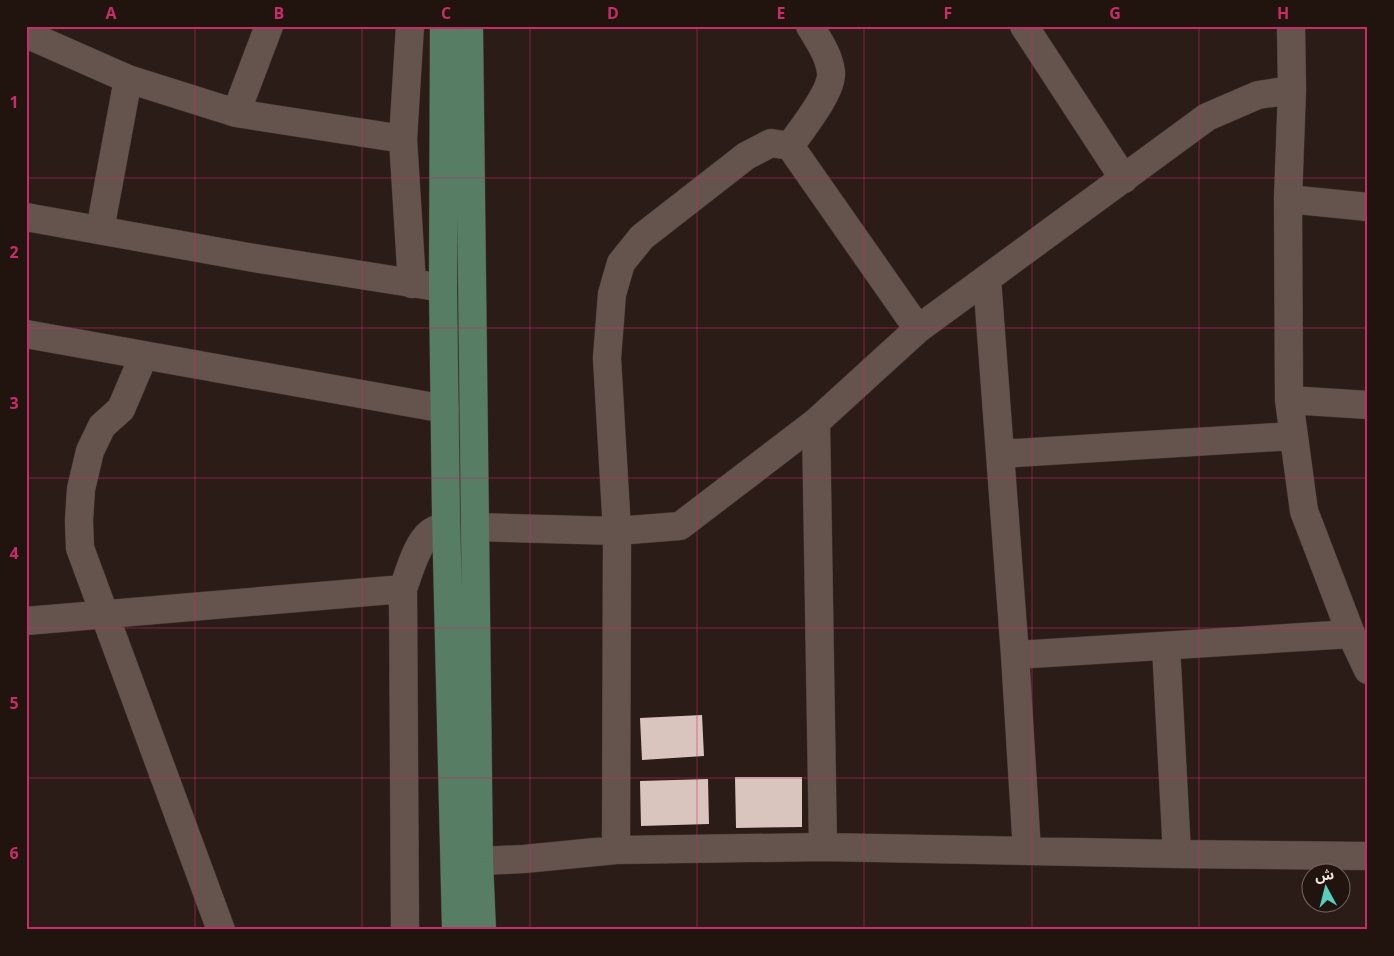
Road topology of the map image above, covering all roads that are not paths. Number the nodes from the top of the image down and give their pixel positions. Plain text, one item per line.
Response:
1 (269, 26) edge
2 (410, 26) edge
3 (444, 26) edge
4 (470, 26) edge
5 (810, 26) edge
6 (1024, 26) edge
7 (1291, 26) edge
8 (26, 34) edge
9 (128, 79) junction
10 (1292, 90) junction
11 (236, 113) junction
12 (403, 139) junction
13 (790, 146) junction
14 (1124, 178) junction
15 (1288, 198) junction
16 (1368, 206) edge
17 (26, 217) edge
18 (100, 230) junction
19 (987, 279) junction
20 (412, 284) junction
21 (443, 288) junction
22 (918, 329) junction
23 (26, 334) edge
24 (144, 355) junction
25 (1289, 400) junction
26 (1368, 405) edge
27 (445, 409) junction
28 (816, 422) junction
29 (1293, 436) junction
30 (1000, 454) junction
31 (476, 529) junction
32 (446, 530) junction
33 (617, 531) junction
34 (403, 589) junction
35 (104, 615) junction
36 (26, 621) edge
37 (1351, 634) junction
38 (1166, 646) junction
39 (1015, 656) junction
40 (1368, 670) edge
41 (822, 847) junction
42 (616, 850) junction
43 (1028, 851) junction
44 (1177, 854) junction
45 (1368, 856) edge
46 (479, 860) junction
47 (221, 930) edge
48 (405, 930) edge
49 (456, 930) edge
50 (482, 930) edge

1 - 11 street
2 - 12 street
3 - 21 main road
4 - 31 main road
5 - 13 street
6 - 14 street
7 - 10 street
8 - 9 street
9 - 11 street
9 - 18 street
10 - 14 street
10 - 15 street
11 - 12 street
12 - 20 street
13 - 22 street
13 - 33 street
14 - 19 street
15 - 16 street
15 - 25 street
17 - 18 street
18 - 20 street
19 - 22 street
19 - 30 street
20 - 21 street
21 - 27 main road
22 - 28 street
23 - 24 street
24 - 27 street
24 - 35 street
25 - 26 street
25 - 29 street
27 - 32 main road
28 - 33 street
28 - 41 street
29 - 30 street
29 - 37 street
30 - 39 street
31 - 32 main road
31 - 32 main road
31 - 33 street
31 - 46 main road
32 - 34 street
32 - 49 main road
33 - 42 street
34 - 35 street
34 - 48 street
35 - 36 street
35 - 47 street
37 - 38 street
37 - 40 street
38 - 39 street
38 - 44 street
39 - 43 street
41 - 42 street
41 - 43 street
42 - 46 street
43 - 44 street
44 - 45 street
46 - 50 main road

